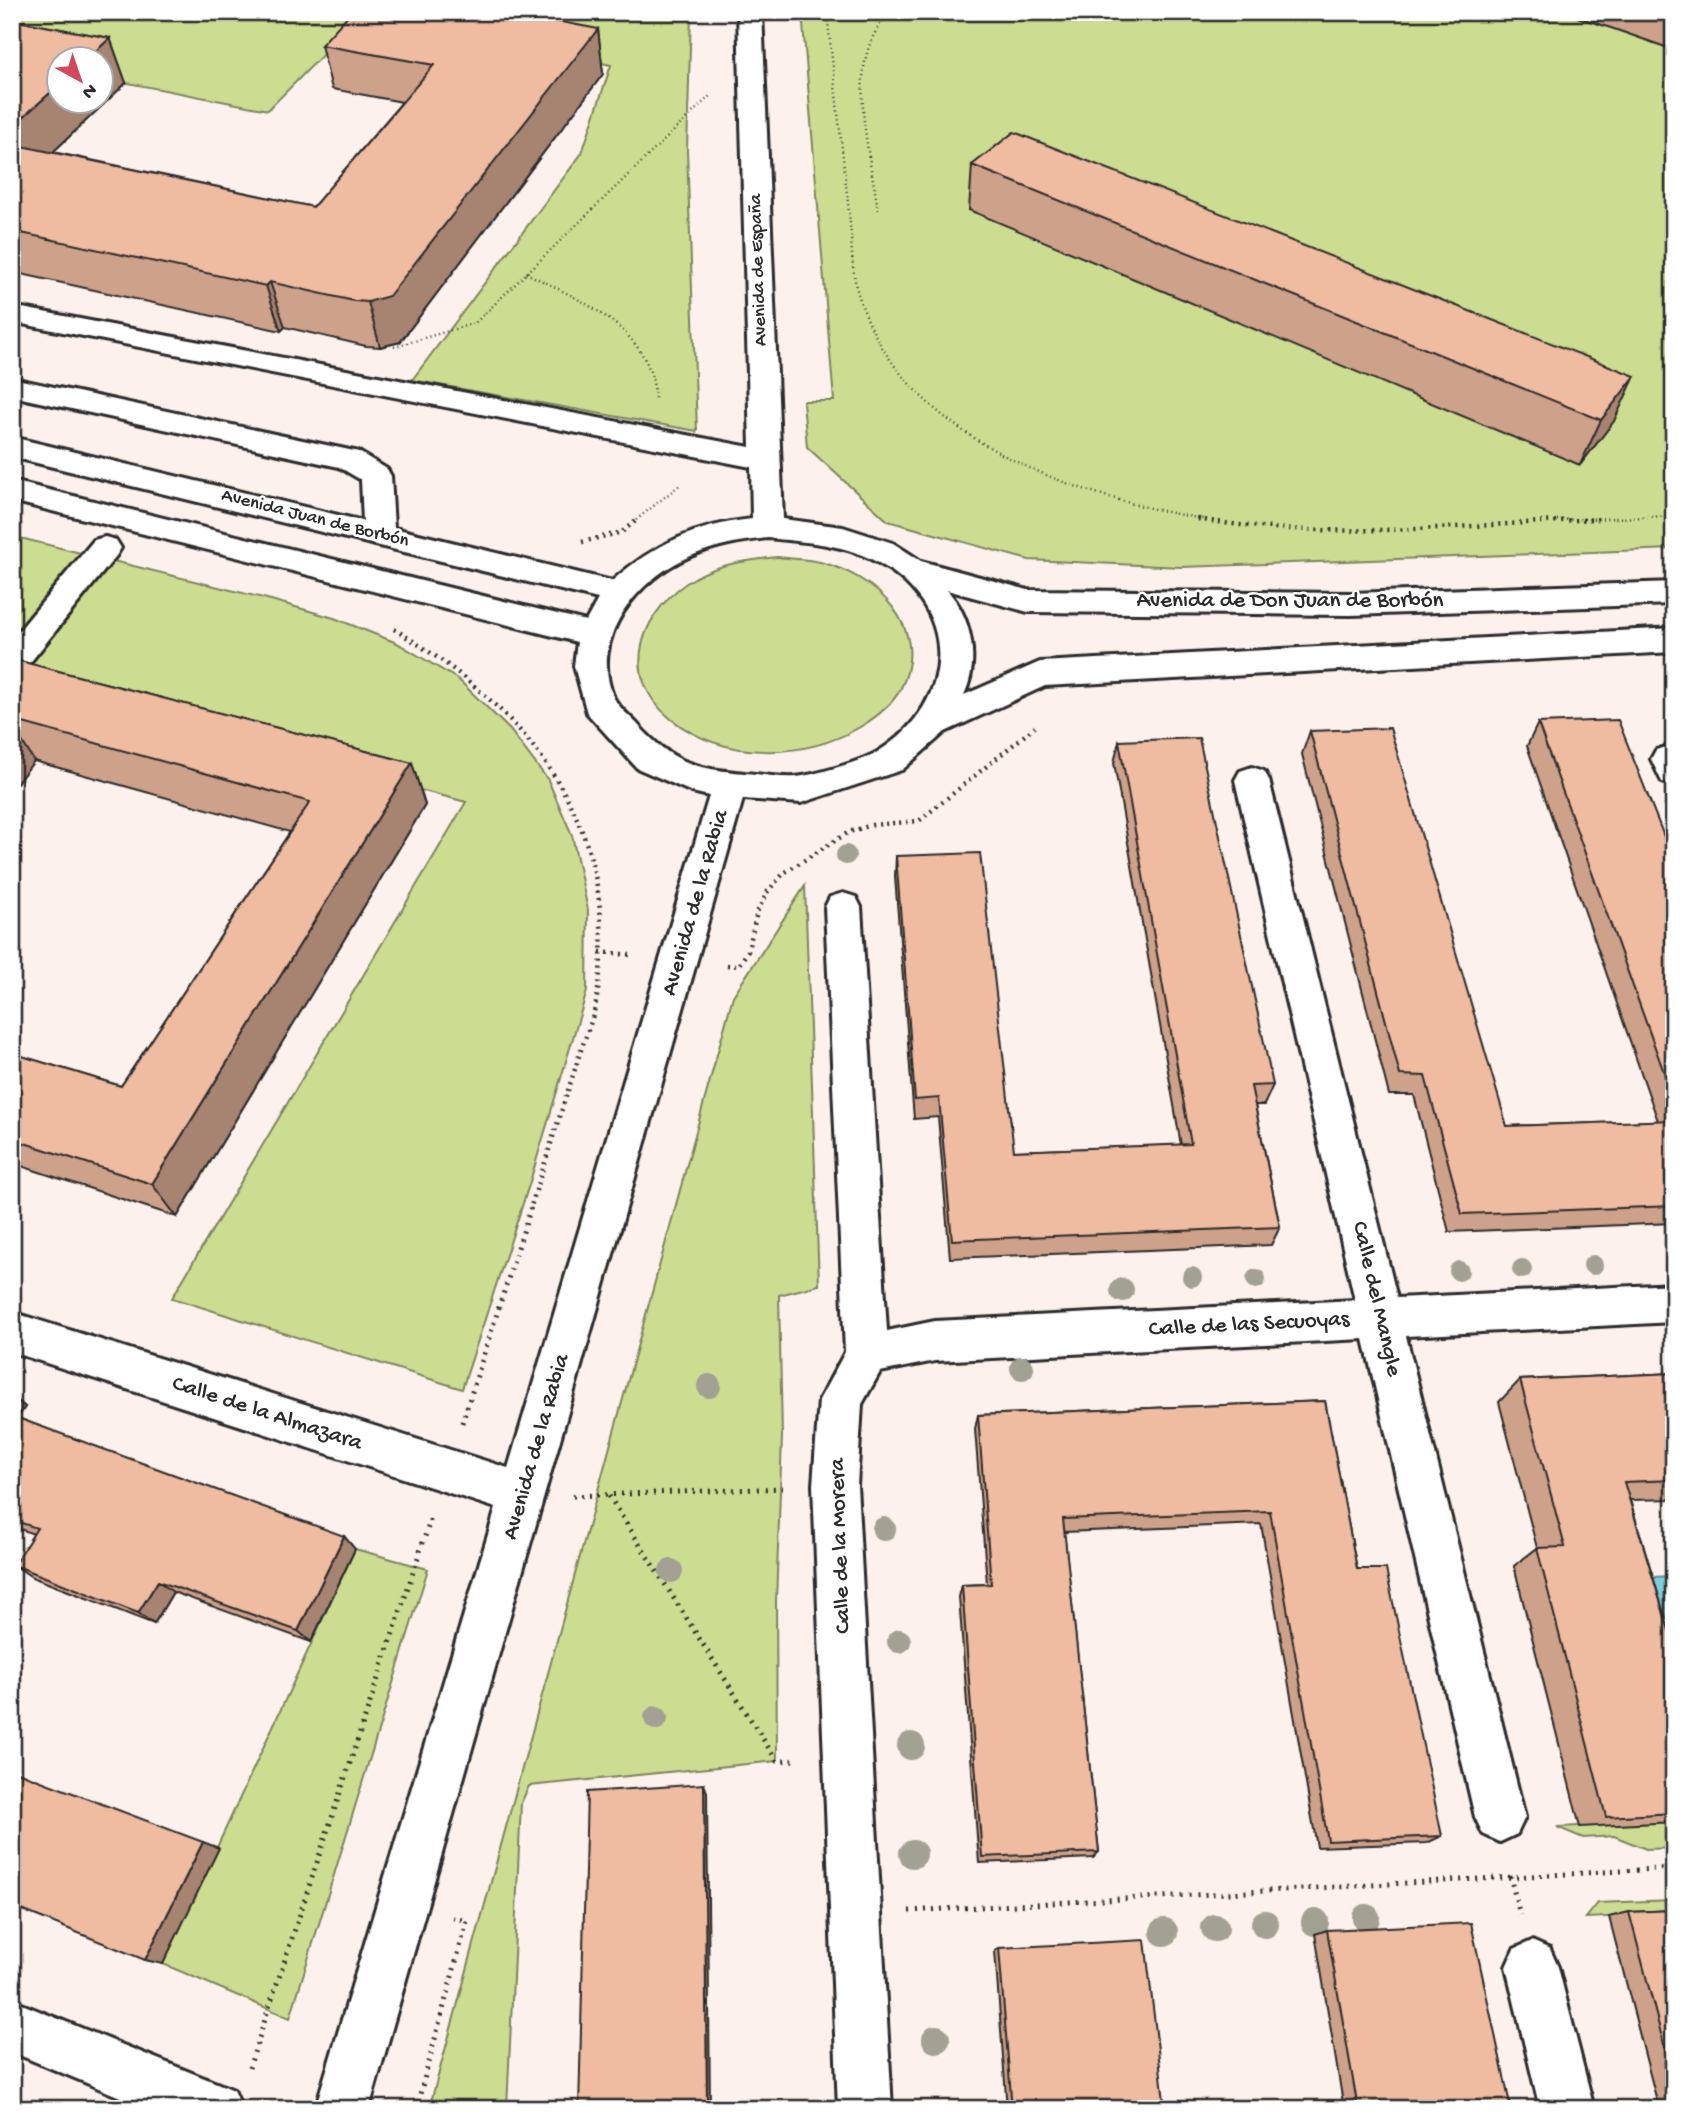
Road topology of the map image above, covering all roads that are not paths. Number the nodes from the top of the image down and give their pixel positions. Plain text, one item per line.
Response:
1 (750, 12) edge
2 (12, 314) edge
3 (12, 387) edge
4 (12, 447) edge
5 (765, 460) junction
6 (12, 491) edge
7 (768, 528) junction
8 (379, 535) junction
9 (104, 548) dead end
10 (910, 569) junction
11 (618, 593) junction
12 (1674, 593) edge
13 (594, 635) junction
14 (1674, 640) edge
15 (12, 662) edge
16 (933, 723) junction
17 (1252, 780) dead end
18 (730, 785) junction
19 (843, 907) dead end
20 (1674, 1303) edge
21 (1381, 1318) junction
22 (12, 1332) edge
23 (867, 1355) junction
24 (523, 1495) junction
25 (1500, 1817) road end
26 (1532, 1967) road end
27 (12, 2026) edge
28 (230, 2095) edge
29 (342, 2109) edge
30 (865, 2109) edge
31 (1567, 2109) edge

1 - 5 street, Avenida de España
2 - 5 street
3 - 8 street
4 - 8 street, Avenida Juan de Borbón
5 - 7 street, Avenida de España
6 - 13 street, Avenida Juan de Borbón
7 - 10 street
7 - 11 street
8 - 11 street, Avenida Juan de Borbón
9 - 15 street
10 - 12 street, Avenida de Don Juan de Borbón
10 - 16 street
11 - 13 street
13 - 18 street
14 - 16 street
16 - 18 street
17 - 21 street, Calle del Mangle
18 - 24 street, Avenida de la Rabia
19 - 23 street
20 - 21 street, Calle de las Secuoyas
21 - 23 street, Calle de las Secuoyas
21 - 25 street, Calle del Mangle
22 - 24 street, Calle de la Almazara
23 - 30 street, Calle de la Morera
24 - 29 street, Avenida de la Rabia
26 - 31 street
27 - 28 street

